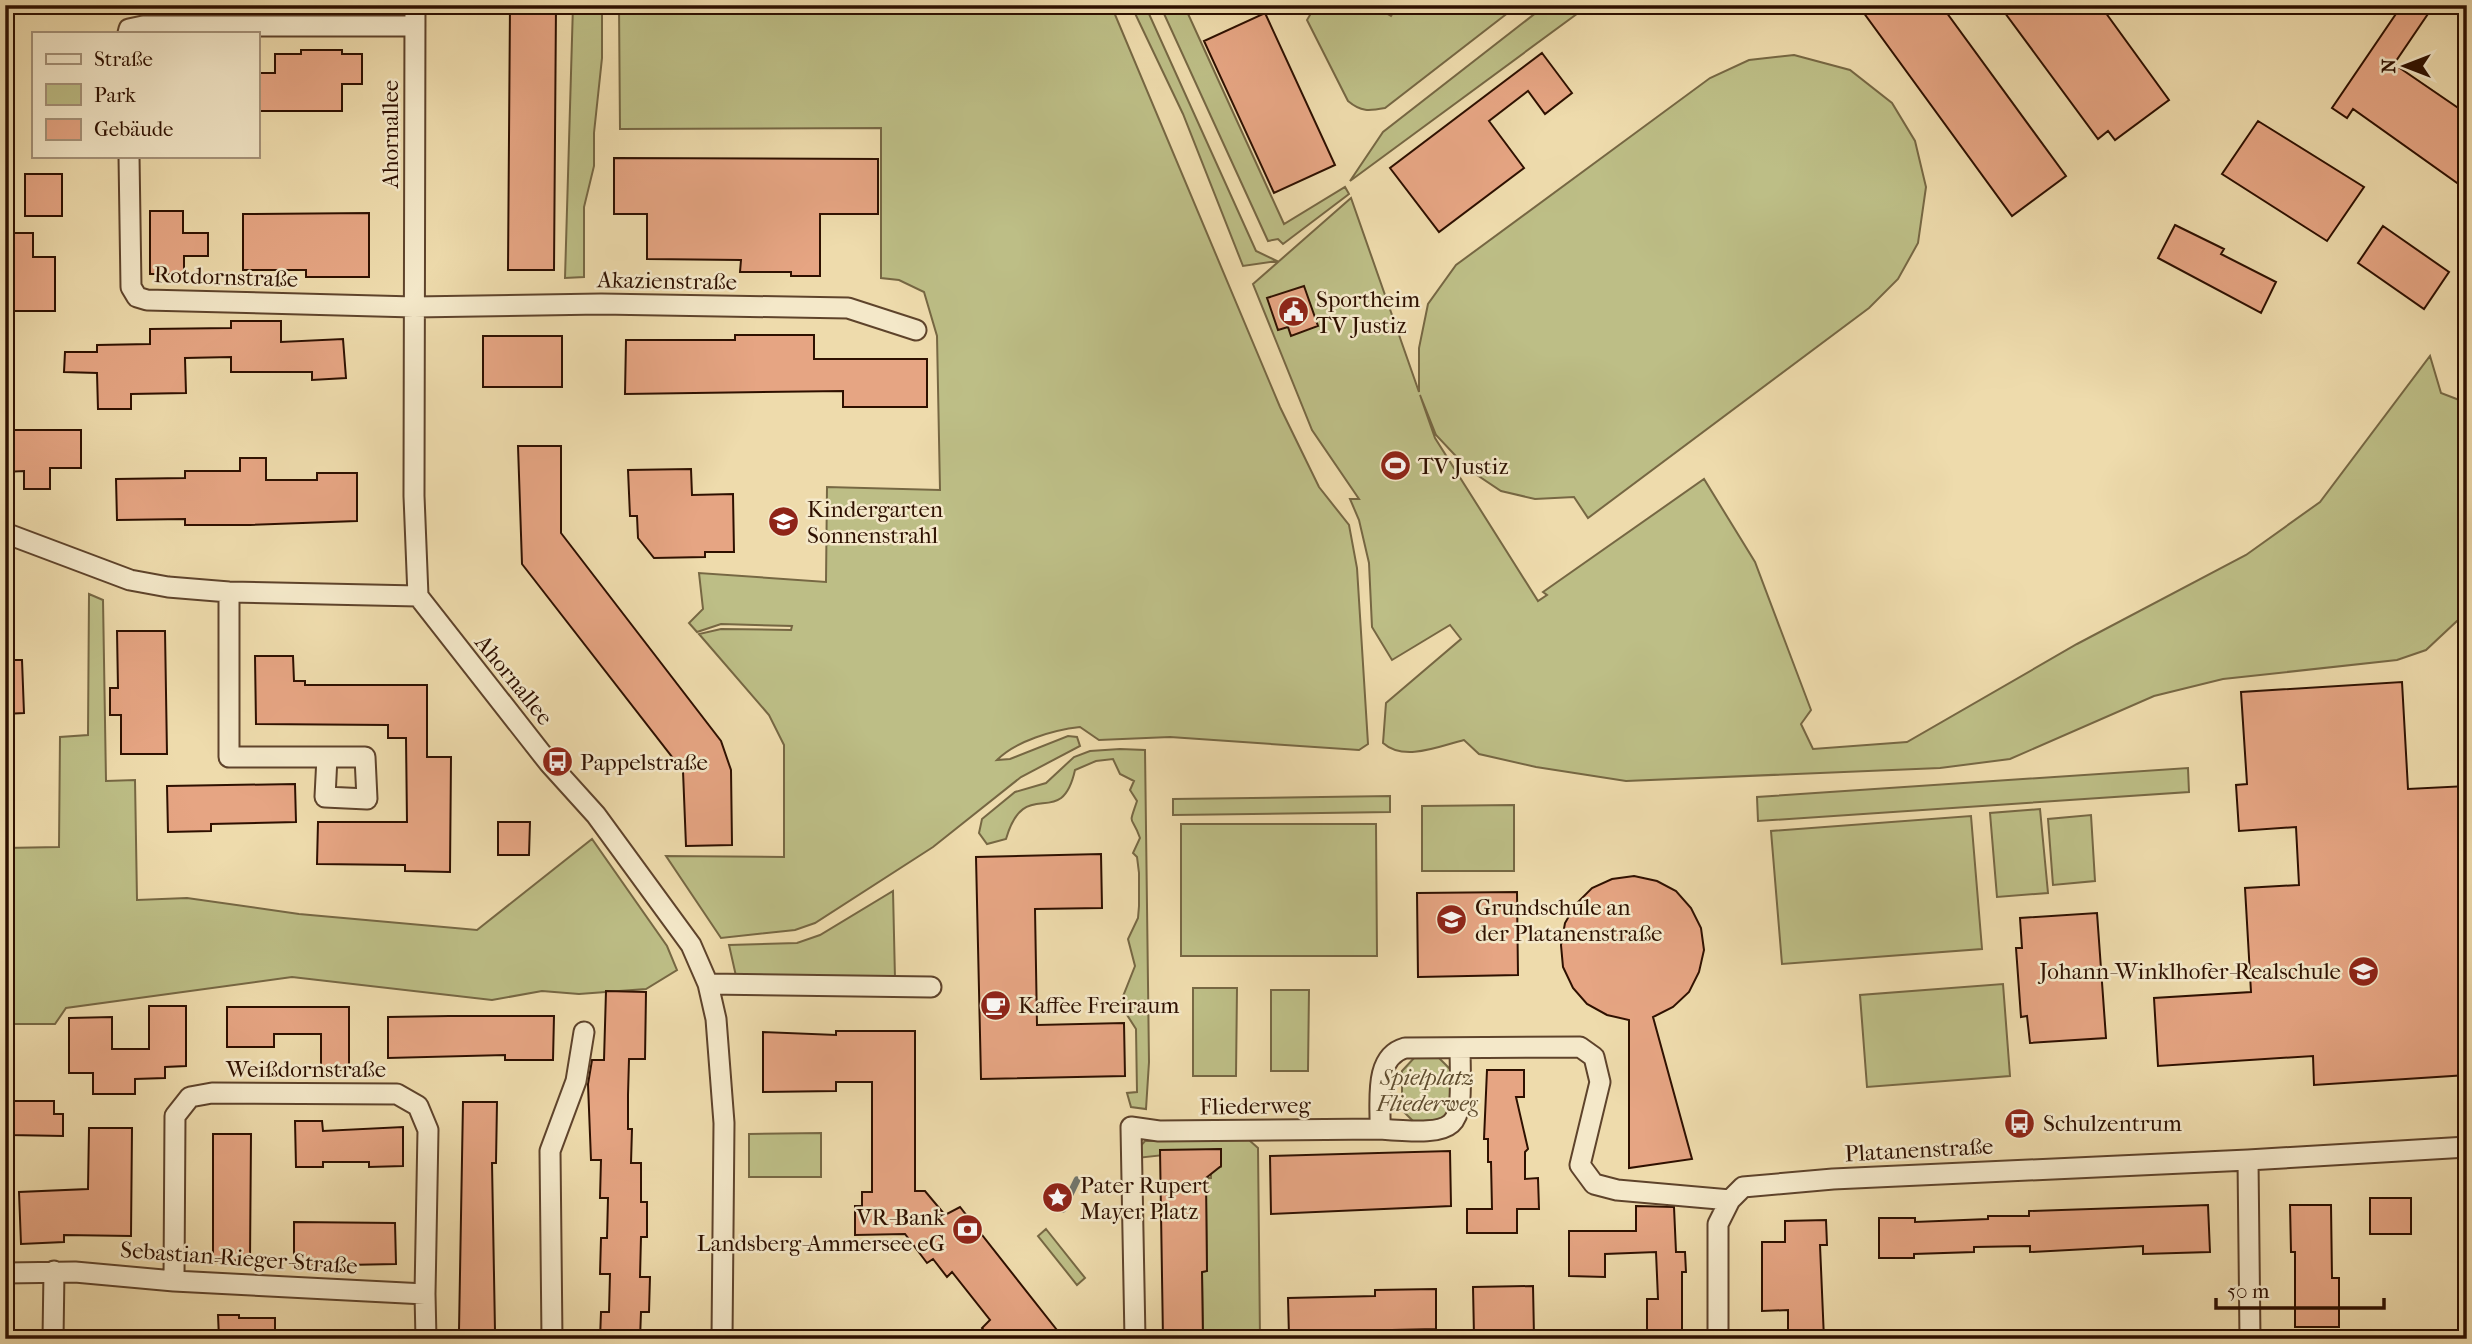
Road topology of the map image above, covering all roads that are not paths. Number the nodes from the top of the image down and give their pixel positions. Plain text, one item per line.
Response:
1 (415, 5) edge
2 (415, 26) junction
3 (128, 32) edge
4 (129, 158) edge
5 (414, 307) junction
6 (916, 330) dead end
7 (5, 533) edge
8 (229, 592) junction
9 (418, 596) junction
10 (327, 757) dead end
11 (708, 984) junction
12 (931, 987) dead end
13 (584, 1032) dead end
14 (1460, 1048) junction
15 (1380, 1129) junction
16 (2467, 1147) edge
17 (2248, 1160) junction
18 (1730, 1199) junction
19 (54, 1270) junction
20 (5, 1273) edge
21 (174, 1281) junction
22 (425, 1294) junction
23 (53, 1339) edge
24 (426, 1339) edge
25 (552, 1339) edge
26 (722, 1339) edge
27 (1135, 1339) edge
28 (1718, 1339) edge
29 (2250, 1339) edge

1 - 2 street, Ahornallee
2 - 3 street
2 - 5 street, Ahornallee
4 - 5 street, Rotdornstraße
5 - 6 street, Akazienstraße
5 - 9 street, Ahornallee
7 - 8 street
8 - 9 street
8 - 10 street
9 - 11 street, Ahornallee
11 - 12 street
11 - 26 street, Ahornallee
13 - 25 street
14 - 15 street
14 - 15 street, Fliederweg
14 - 18 street
15 - 27 street, Fliederweg
16 - 17 street, Platanenstraße
17 - 18 street, Platanenstraße
17 - 29 street
18 - 28 street
19 - 20 street, Sebastian-Rieger-Straße
19 - 21 street, Sebastian-Rieger-Straße
19 - 23 street
21 - 22 street, Sebastian-Rieger-Straße
21 - 22 street, Weißdornstraße
22 - 24 street

